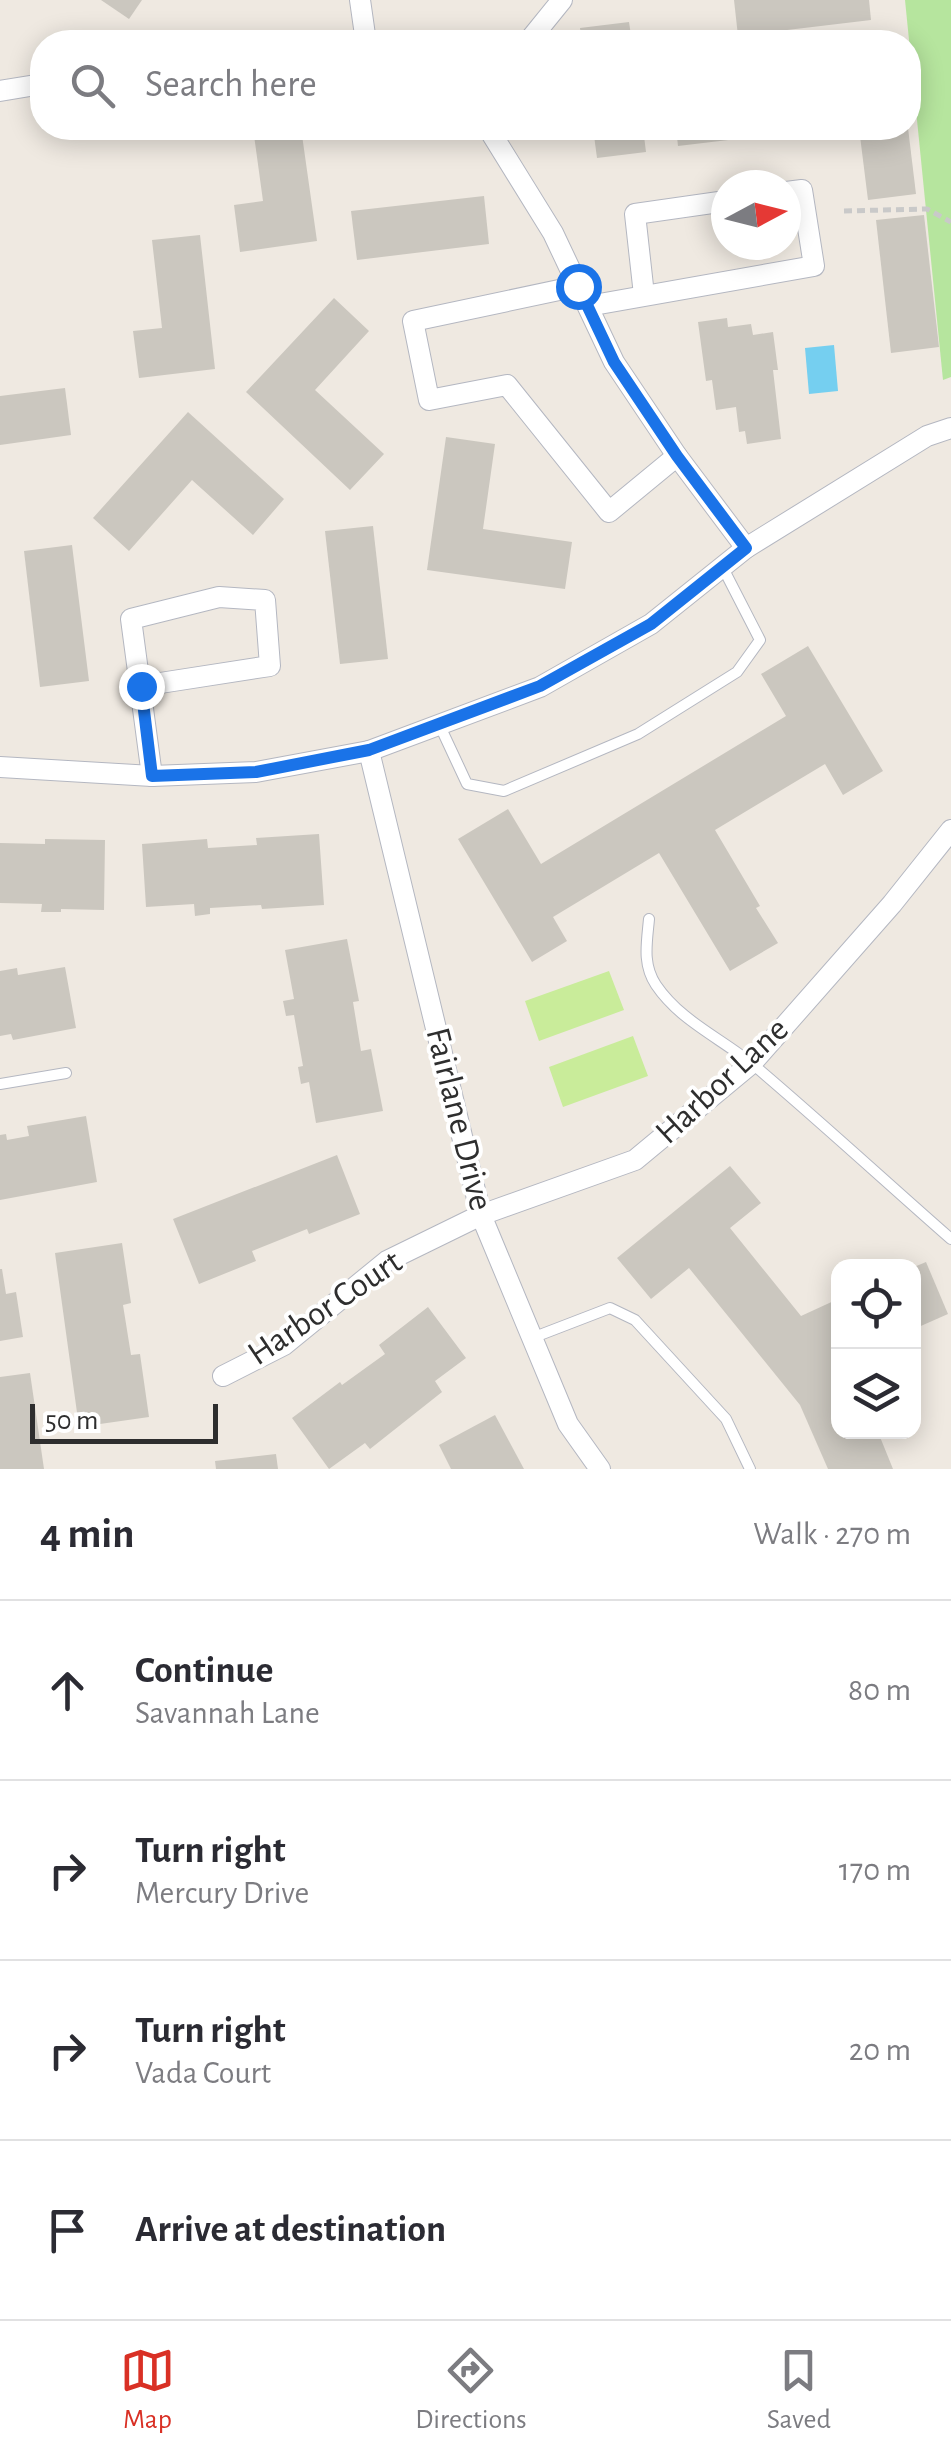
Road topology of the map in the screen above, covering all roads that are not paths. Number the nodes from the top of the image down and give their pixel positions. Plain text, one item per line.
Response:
1 (360, 0) edge
2 (562, 0) edge
3 (364, 30) edge
4 (538, 30) edge
5 (30, 86) edge
6 (0, 91) edge
7 (495, 140) edge
8 (801, 190) edge
9 (711, 203) edge
10 (578, 286) junction
11 (644, 295) junction
12 (588, 306) junction
13 (951, 428) edge
14 (677, 456) junction
15 (746, 548) junction
16 (722, 567) junction
17 (141, 686) junction
18 (439, 724) junction
19 (369, 750) junction
20 (0, 768) edge
21 (152, 776) junction
22 (951, 830) edge
23 (650, 919) dead end
24 (752, 1063) junction
25 (66, 1073) dead end
26 (0, 1084) edge
27 (482, 1215) junction
28 (951, 1239) edge
29 (532, 1338) junction
30 (223, 1376) dead end
31 (600, 1469) edge
32 (750, 1469) edge

1 - 3 street
2 - 4 street
5 - 6 street
7 - 10 street
8 - 11 street
9 - 11 street
10 - 12 street
10 - 14 street
11 - 12 street
12 - 14 street
13 - 15 street
14 - 15 street
15 - 16 street
16 - 18 street
16 - 18 lane
17 - 17 street
17 - 21 street
18 - 19 street
19 - 21 street
19 - 27 street, Fairlane Drive
20 - 21 street
22 - 24 street, Harbor Lane
23 - 24 lane
24 - 27 street, Harbor Lane
24 - 28 lane
25 - 26 lane
27 - 29 street, Fairlane Drive
27 - 30 street, Harbor Court
29 - 31 street, Fairlane Drive
29 - 32 lane

